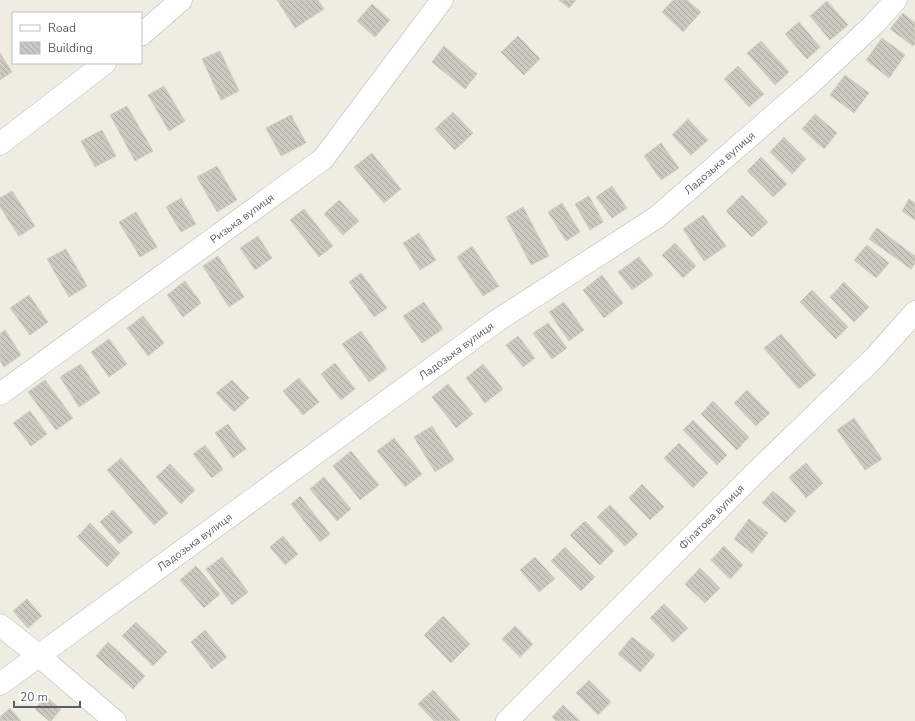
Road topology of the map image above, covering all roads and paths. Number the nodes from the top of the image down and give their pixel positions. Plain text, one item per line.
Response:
1 (182, 0) edge
2 (896, 0) edge
3 (433, 4) edge
4 (142, 34) edge
5 (103, 64) edge
6 (0, 144) edge
7 (915, 312) edge
8 (0, 394) edge
9 (0, 625) edge
10 (38, 655) junction
11 (0, 684) edge
12 (115, 721) edge
13 (506, 721) edge

1 - 4 street
2 - 10 street, Ладозька вулиця
3 - 8 street, Ризька вулиця
5 - 6 street
7 - 13 street, Філатова вулиця
9 - 10 street
10 - 11 street, Ладозька вулиця
10 - 12 street

